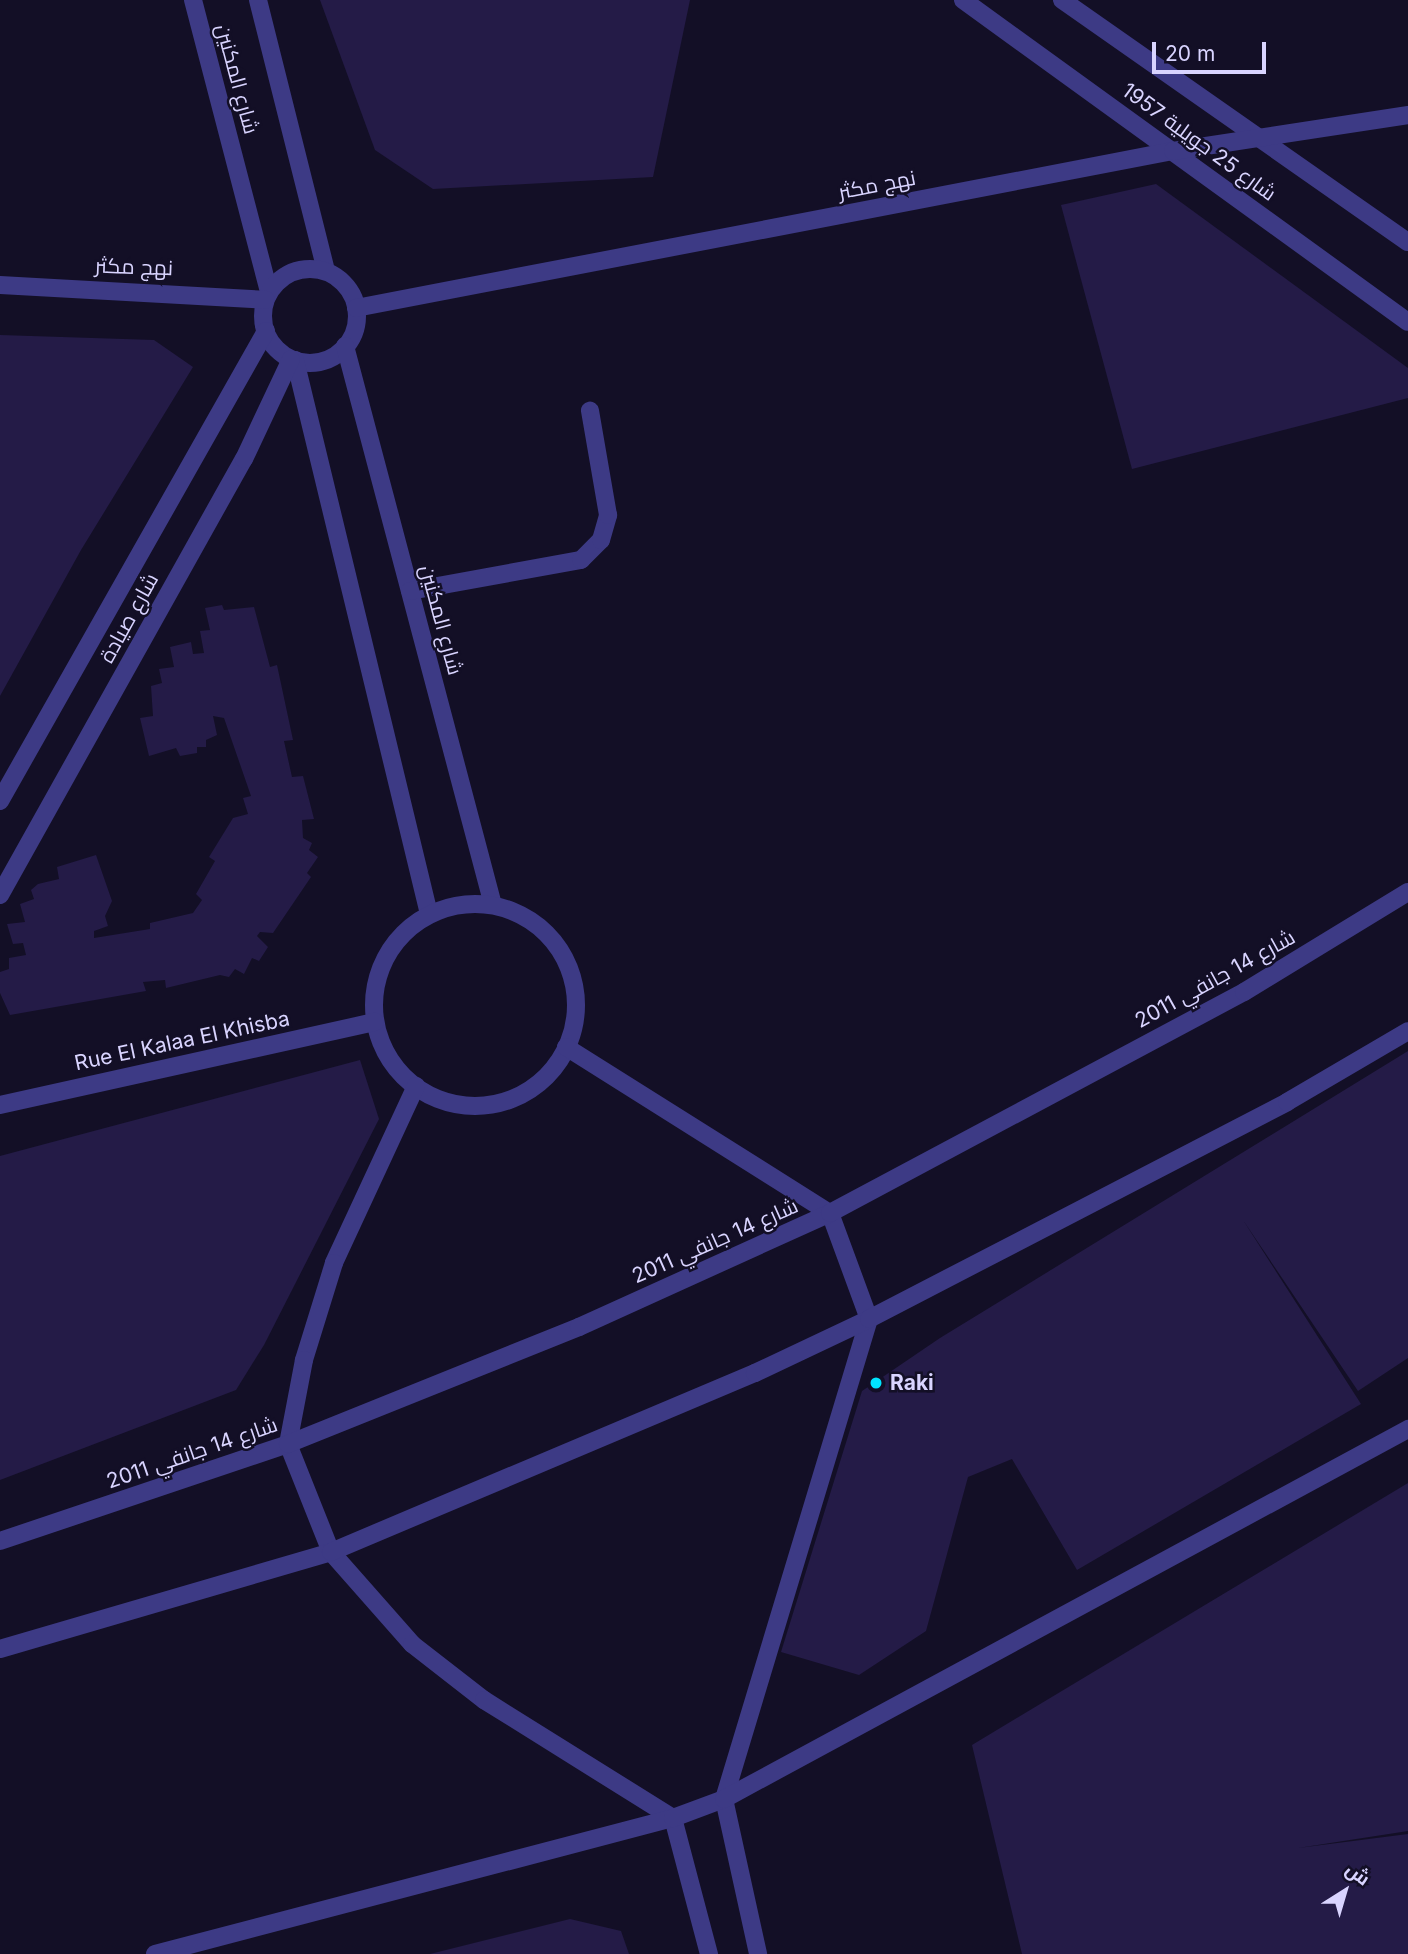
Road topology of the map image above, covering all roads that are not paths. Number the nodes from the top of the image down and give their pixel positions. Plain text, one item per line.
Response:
1 (193, 0) edge
2 (258, 0) edge
3 (963, 0) edge
4 (1062, 0) edge
5 (1408, 115) edge
6 (1256, 138) junction
7 (1173, 151) junction
8 (1408, 242) edge
9 (326, 271) junction
10 (0, 285) edge
11 (267, 295) junction
12 (356, 308) junction
13 (1408, 322) edge
14 (265, 331) junction
15 (345, 346) junction
16 (293, 359) junction
17 (590, 411) dead end
18 (410, 591) junction
19 (0, 801) edge
20 (1408, 892) edge
21 (0, 895) edge
22 (493, 905) junction
23 (429, 914) junction
24 (374, 1022) junction
25 (1408, 1031) edge
26 (566, 1047) junction
27 (416, 1086) junction
28 (0, 1105) edge
29 (830, 1213) junction
30 (869, 1319) junction
31 (1408, 1429) edge
32 (288, 1444) junction
33 (0, 1541) edge
34 (331, 1552) junction
35 (0, 1649) edge
36 (724, 1799) junction
37 (673, 1818) junction
38 (155, 1954) edge
39 (709, 1954) edge
40 (758, 1954) edge

1 - 11 street, شارع المكنين
2 - 9 street, شارع المكنين
3 - 7 street, شارع 25 جويلية 1957
4 - 6 street, شارع 25 جويلية 1957
5 - 6 street, نهج مكثر
6 - 7 street, نهج مكثر
6 - 8 street, شارع 25 جويلية 1957
7 - 12 street, نهج مكثر
7 - 13 street, شارع 25 جويلية 1957
9 - 11 street
9 - 12 street
10 - 11 street, نهج مكثر
11 - 14 street
12 - 15 street
14 - 16 street
14 - 19 street, شارع صيادة
15 - 16 street
15 - 18 street, شارع المكنين
16 - 21 street, شارع صيادة
16 - 23 street
17 - 18 street
18 - 22 street, شارع المكنين
20 - 29 street, شارع 14 جانفي 2011
22 - 23 street
22 - 26 street
23 - 24 street
24 - 27 street
24 - 28 street, Rue El Kalaa El Khisba
25 - 30 street
26 - 27 street
26 - 29 street
27 - 32 street
29 - 30 street
29 - 32 street, شارع 14 جانفي 2011
30 - 34 street
30 - 36 street
31 - 36 street
32 - 33 street, شارع 14 جانفي 2011
32 - 34 street
34 - 35 street
34 - 37 street
36 - 37 street
36 - 40 street
37 - 38 street
37 - 39 street

